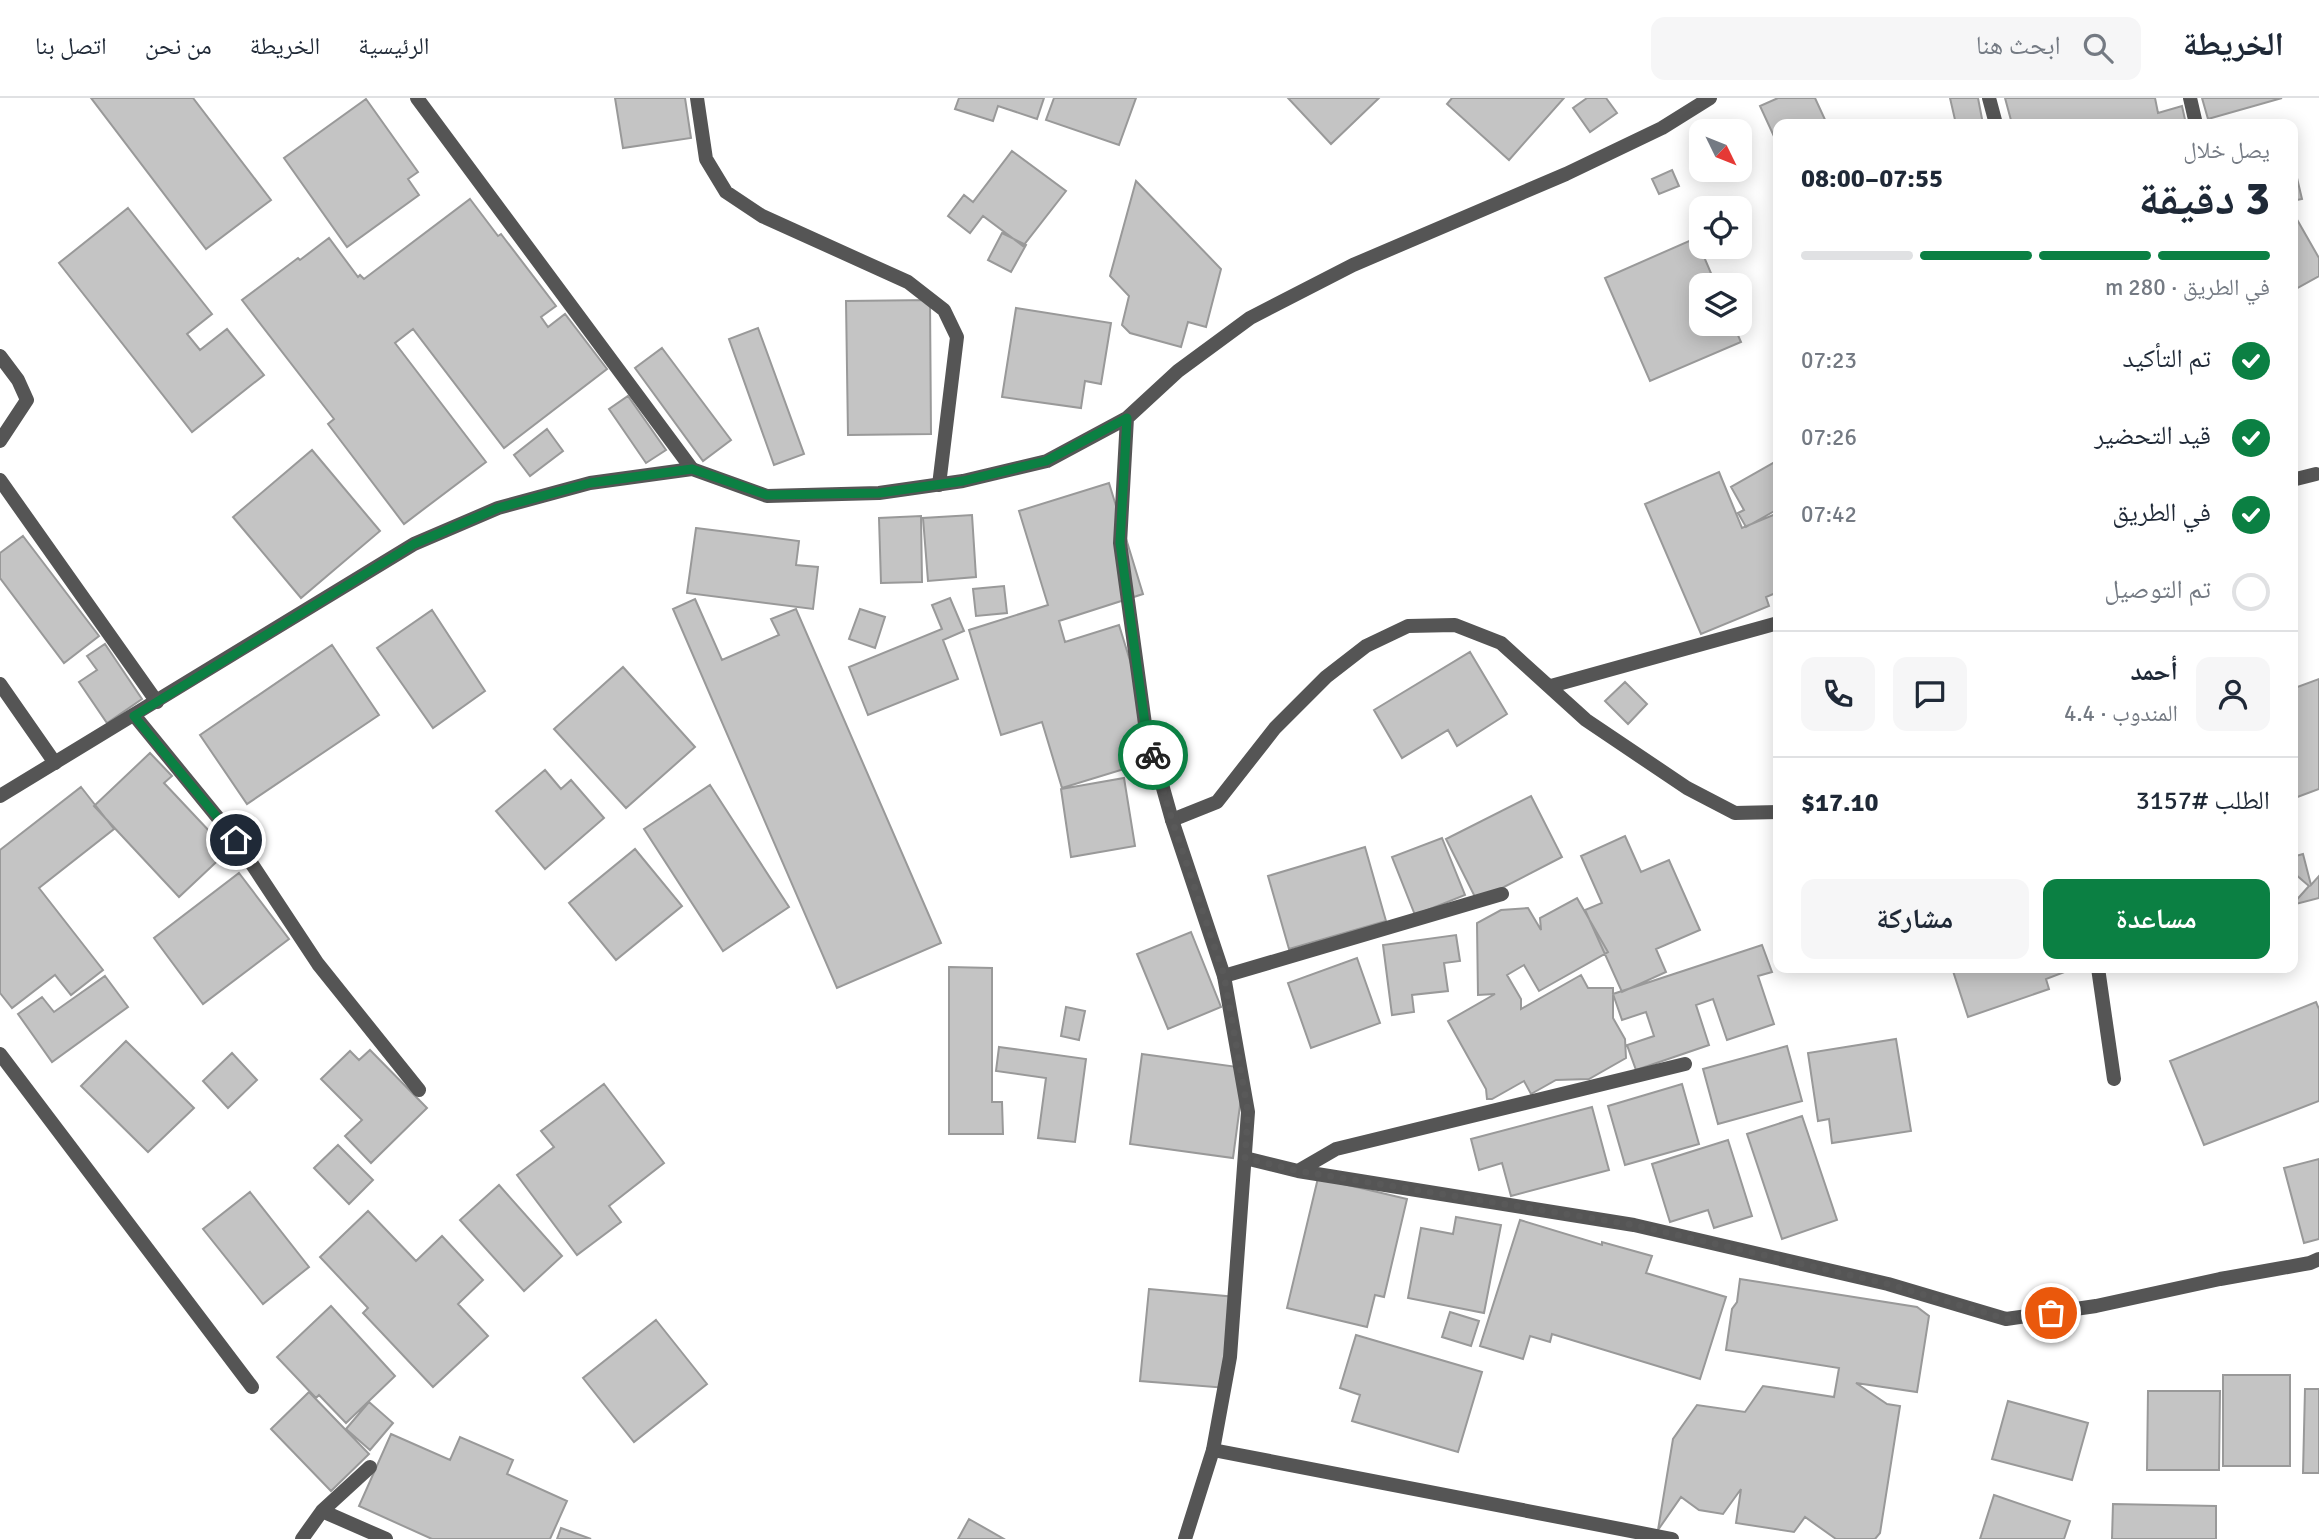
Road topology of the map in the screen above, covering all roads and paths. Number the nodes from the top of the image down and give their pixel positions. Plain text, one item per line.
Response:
1 (418, 98) edge
2 (697, 98) edge
3 (1710, 98) edge
4 (1989, 98) edge
5 (2190, 98) edge
6 (1995, 119) edge
7 (2195, 119) edge
8 (0, 356) edge
9 (1127, 418) junction
10 (0, 441) edge
11 (692, 469) junction
12 (2316, 474) dead end
13 (2298, 478) edge
14 (0, 480) edge
15 (939, 485) junction
16 (1773, 624) edge
17 (0, 684) edge
18 (1551, 686) junction
19 (157, 702) junction
20 (134, 716) junction
21 (55, 763) junction
22 (0, 796) edge
23 (1773, 812) edge
24 (1172, 820) junction
25 (1502, 894) dead end
26 (2099, 973) edge
27 (1224, 975) junction
28 (0, 1054) edge
29 (1685, 1064) dead end
30 (2114, 1079) dead end
31 (419, 1090) dead end
32 (1245, 1158) junction
33 (1298, 1171) junction
34 (2319, 1259) edge
35 (251, 1387) dead end
36 (1213, 1450) junction
37 (370, 1467) dead end
38 (322, 1511) junction
39 (302, 1539) edge
40 (386, 1539) edge
41 (1185, 1539) edge
42 (1672, 1539) edge

1 - 11 street
2 - 15 street
3 - 9 street
4 - 6 street
5 - 7 street
8 - 10 street
9 - 15 street
9 - 24 street
11 - 15 street
11 - 19 street
12 - 13 street
14 - 19 street
16 - 18 street
17 - 21 street
18 - 23 street
18 - 24 street
19 - 20 street
20 - 21 street
20 - 31 street
21 - 22 street
24 - 27 street
25 - 27 street
26 - 30 street
27 - 32 street
28 - 35 street
29 - 33 street
32 - 33 street
32 - 36 street
33 - 34 street
36 - 41 street
36 - 42 street
37 - 38 street
38 - 39 street
38 - 40 street

